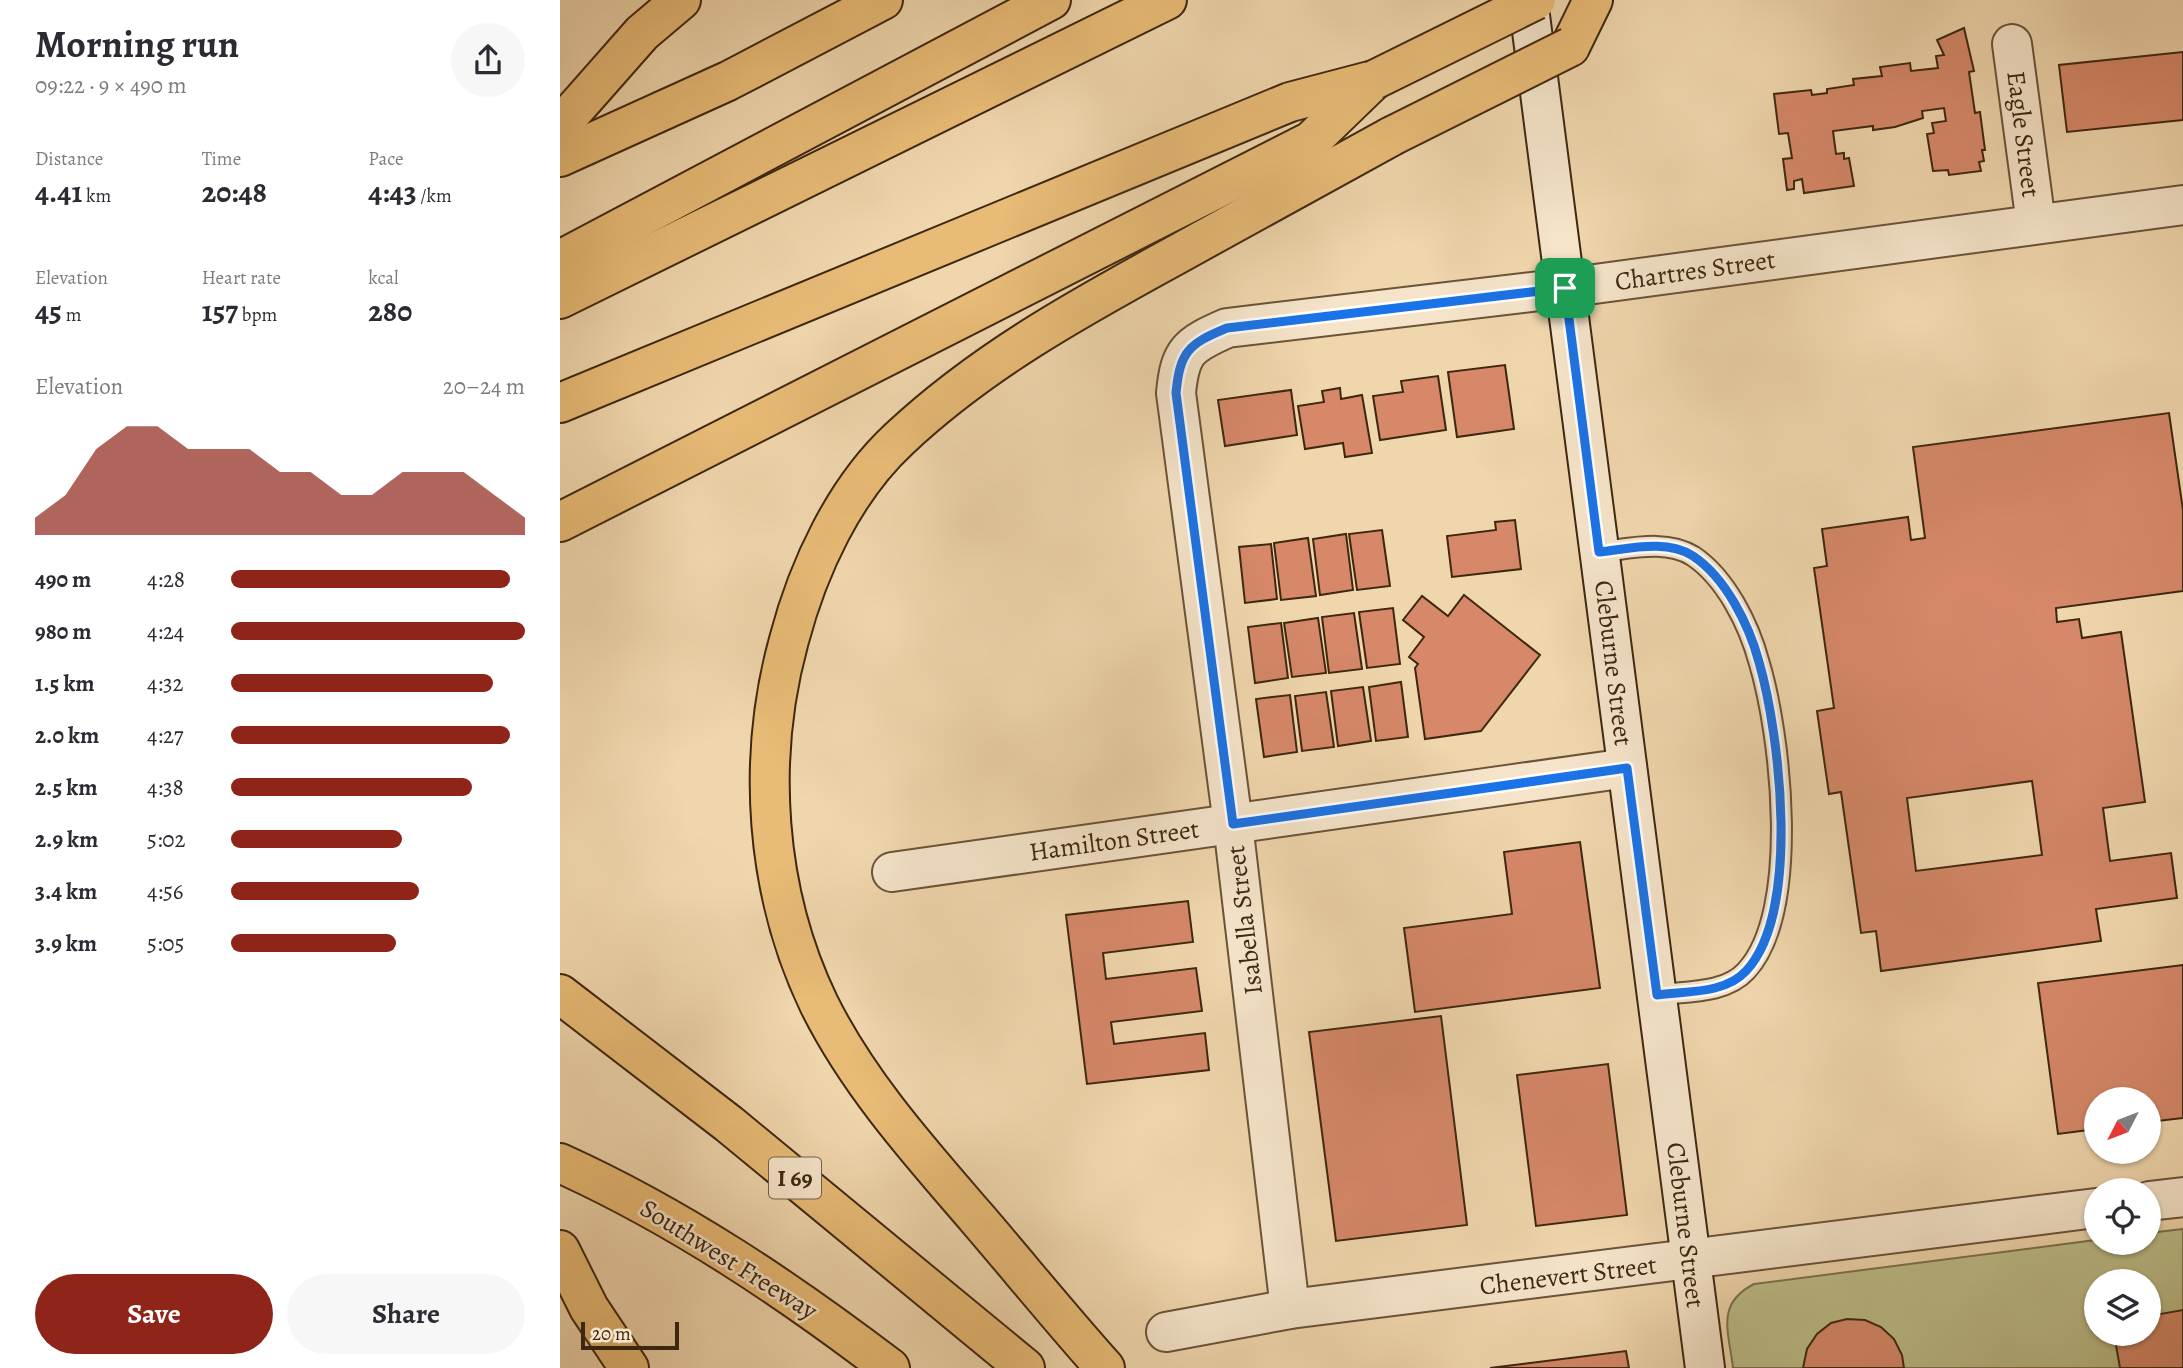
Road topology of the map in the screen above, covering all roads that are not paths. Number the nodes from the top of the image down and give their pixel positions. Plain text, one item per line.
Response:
1 (681, 0) edge
2 (883, 0) edge
3 (1051, 0) edge
4 (1167, 0) edge
5 (1528, 0) edge
6 (1536, 0) edge
7 (1593, 0) edge
8 (2012, 44) dead end
9 (1374, 79) junction
10 (560, 126) edge
11 (777, 144) junction
12 (560, 157) edge
13 (2183, 205) edge
14 (2036, 224) junction
15 (560, 241) edge
16 (560, 260) edge
17 (1565, 288) junction
18 (560, 299) edge
19 (1209, 336) joint
20 (560, 403) edge
21 (560, 522) edge
22 (1599, 552) junction
23 (1627, 768) junction
24 (1233, 824) junction
25 (892, 872) dead end
26 (560, 994) edge
27 (1657, 995) junction
28 (560, 1163) edge
29 (2183, 1197) edge
30 (2161, 1200) edge
31 (2084, 1210) edge
32 (560, 1250) edge
33 (1691, 1259) junction
34 (1290, 1309) junction
35 (1166, 1332) dead end
36 (629, 1368) edge
37 (890, 1368) edge
38 (1025, 1368) edge
39 (1105, 1368) edge
40 (1705, 1368) edge

1 - 10 highway
2 - 12 highway
3 - 11 highway
4 - 18 highway
5 - 17 street, Cleburne Street
6 - 9 highway, bridge
7 - 39 highway, bridge
8 - 14 street, Eagle Street
9 - 20 highway
9 - 21 highway
11 - 15 highway
11 - 16 highway
13 - 14 street, Chartres Street
14 - 17 street, Chartres Street
17 - 19 street, Chartres Street
17 - 22 street, Cleburne Street
19 - 24 street, Isabella Street
22 - 23 street, Cleburne Street
22 - 27 lane
23 - 24 street, Hamilton Street
23 - 27 street, Cleburne Street
24 - 25 street, Hamilton Street
24 - 34 street, Isabella Street
26 - 38 highway, I 69
27 - 33 street, Cleburne Street
28 - 37 highway, Southwest Freeway
29 - 30 street
31 - 33 street, Chenevert Street
32 - 36 highway
33 - 34 street, Chenevert Street
33 - 40 street, Cleburne Street
34 - 35 street, Chenevert Street

